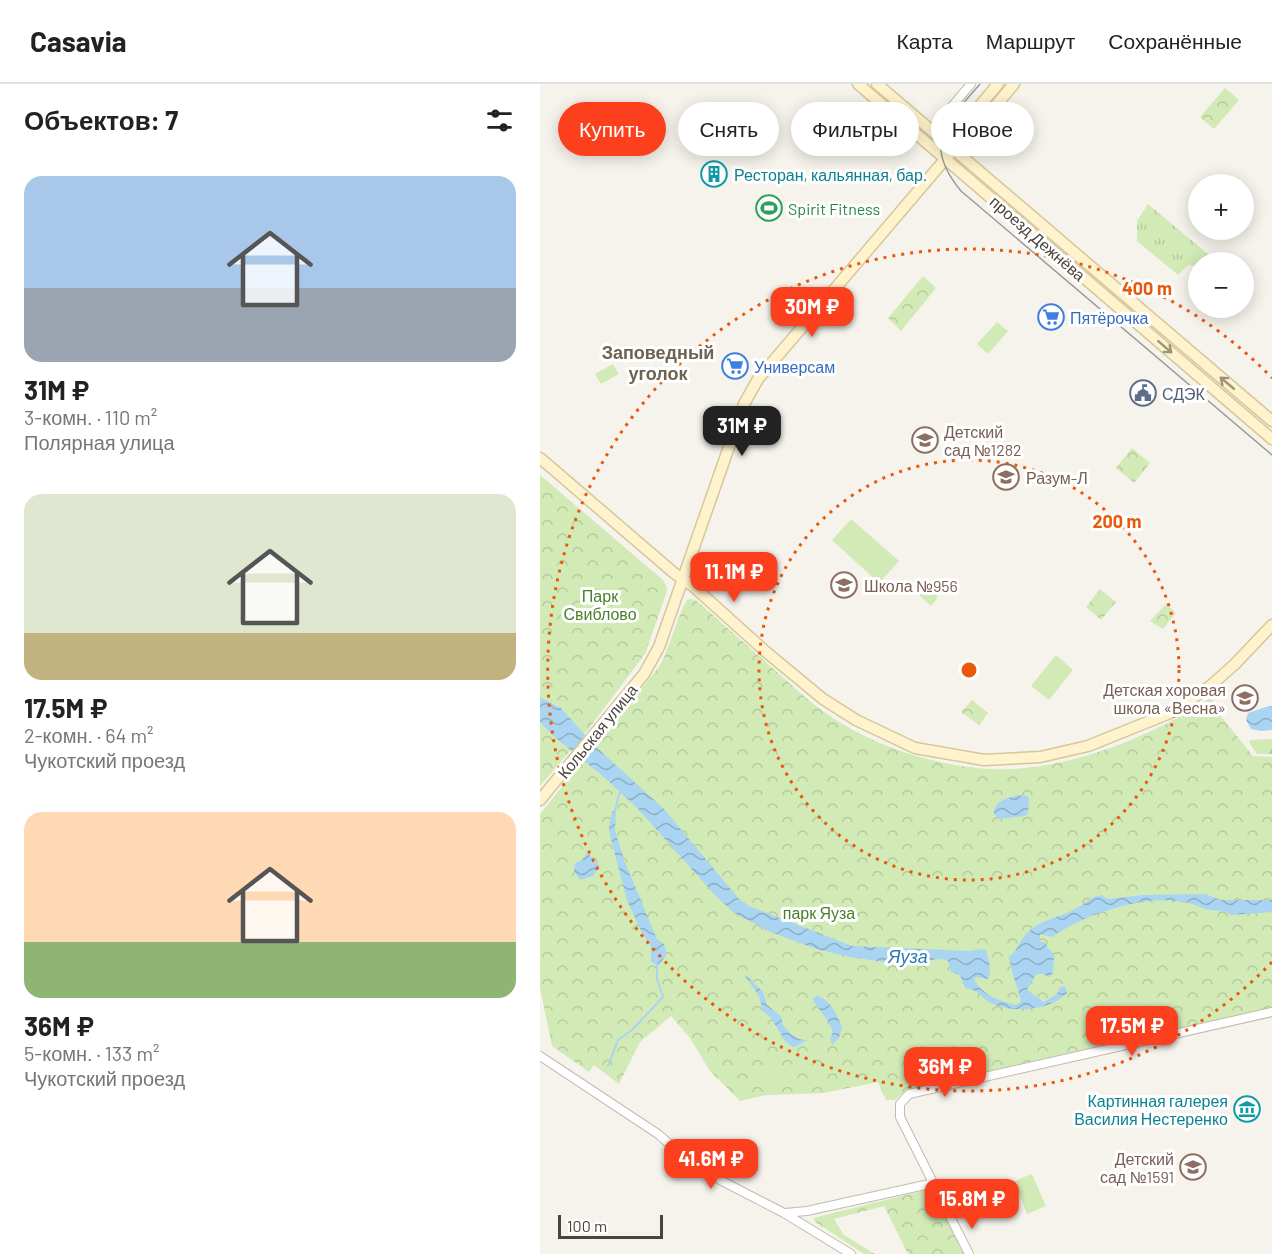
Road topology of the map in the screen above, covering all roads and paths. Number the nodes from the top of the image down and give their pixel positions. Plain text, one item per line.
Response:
1 (858, 84) edge
2 (877, 84) edge
3 (971, 84) edge
4 (998, 84) edge
5 (1014, 84) edge
6 (956, 102) edge
7 (983, 102) edge
8 (999, 102) edge
9 (931, 131) edge
10 (948, 156) edge
11 (960, 156) edge
12 (945, 159) junction
13 (1272, 421) edge
14 (1272, 439) edge
15 (540, 459) edge
16 (684, 580) junction
17 (1272, 625) edge
18 (540, 800) edge
19 (1272, 1012) edge
20 (540, 1056) edge
21 (934, 1183) junction
22 (784, 1213) junction
23 (851, 1254) edge
24 (969, 1254) edge

1 - 12 main road, проезд Дежнёва
2 - 9 main road, проезд Дежнёва
3 - 6 street
4 - 7 main road
5 - 8 main road
10 - 12 main road, Кольская улица
13 -> 11 main road, проезд Дежнёва
12 -> 14 main road, проезд Дежнёва
12 - 16 main road, Кольская улица
15 - 16 main road
16 - 17 main road
16 - 18 main road, Кольская улица
19 - 21 street
20 - 22 street
21 - 22 street
21 - 24 street
22 - 23 street

